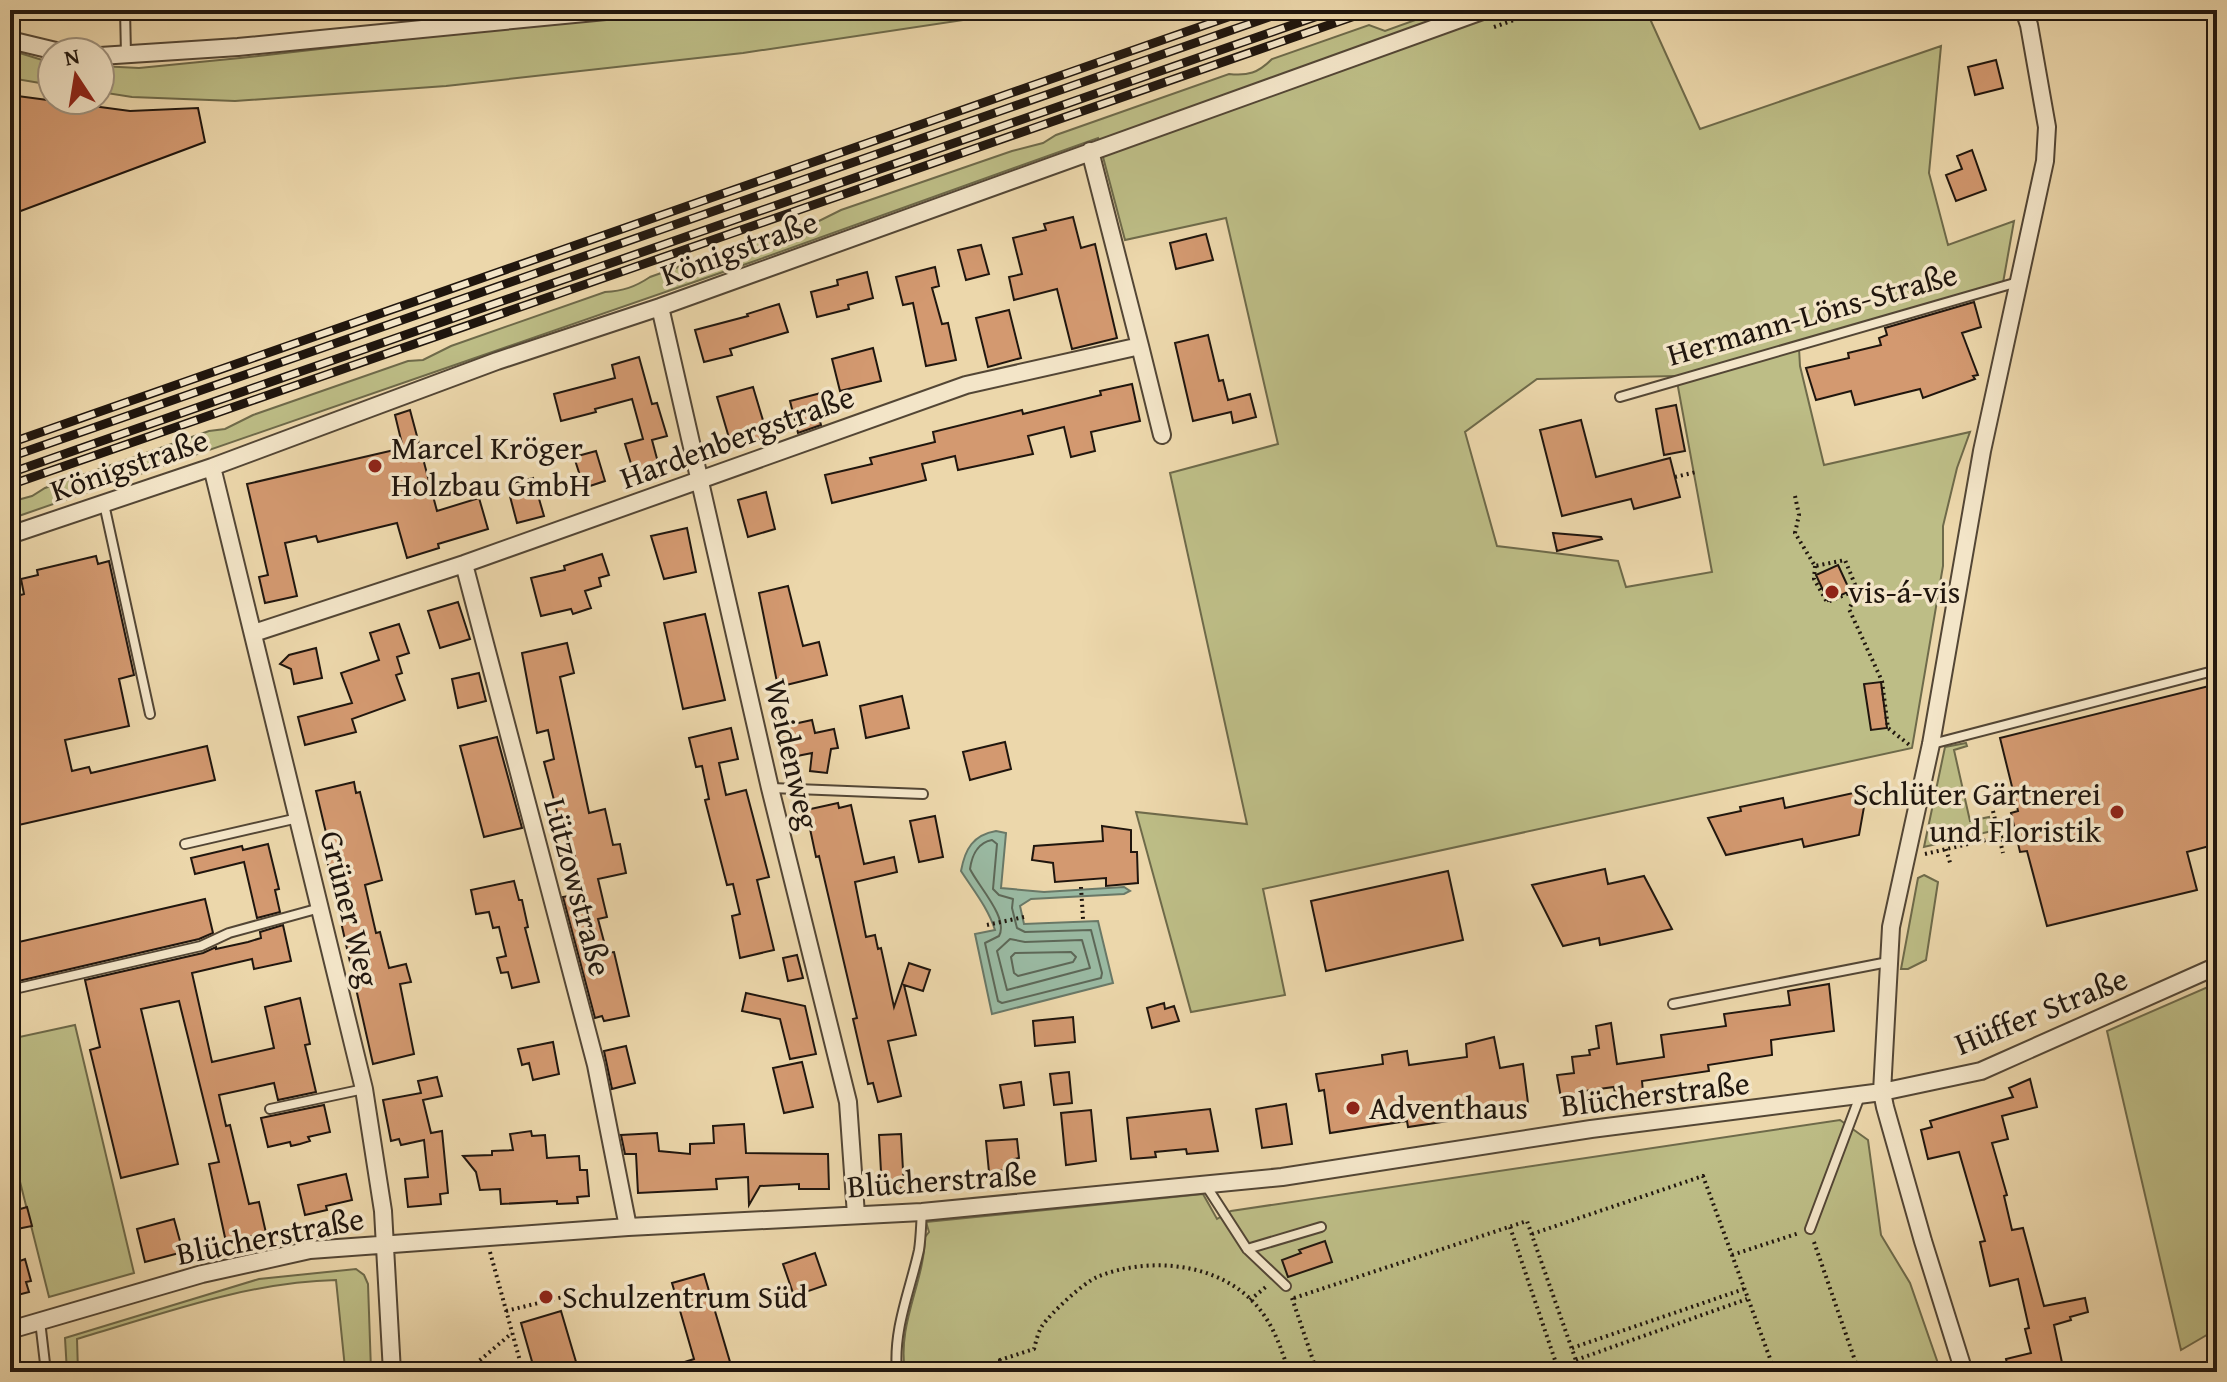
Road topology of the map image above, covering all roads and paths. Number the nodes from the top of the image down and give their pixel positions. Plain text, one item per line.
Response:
1 (125, 10) edge
2 (616, 10) edge
3 (1485, 10) edge
4 (2024, 10) edge
5 (10, 40) edge
6 (36, 46) edge
7 (126, 54) junction
8 (116, 55) edge
9 (1090, 151) junction
10 (2019, 282) junction
11 (660, 307) junction
12 (1140, 346) junction
13 (1620, 397) dead end
14 (1162, 435) dead end
15 (212, 467) junction
16 (1696, 472) dead end
17 (1675, 477) dead end
18 (701, 479) junction
19 (1795, 496) dead end
20 (103, 503) junction
21 (10, 535) edge
22 (464, 564) junction
23 (1815, 566) junction
24 (1857, 590) junction
25 (254, 633) junction
26 (2217, 670) edge
27 (150, 714) dead end
28 (1931, 747) junction
29 (770, 788) junction
30 (923, 794) dead end
31 (1993, 811) dead end
32 (299, 818) junction
33 (2016, 833) dead end
34 (1999, 836) junction
35 (185, 844) dead end
36 (1946, 849) junction
37 (2003, 853) dead end
38 (1907, 858) junction
39 (1951, 866) dead end
40 (1081, 888) dead end
41 (320, 908) junction
42 (1024, 917) dead end
43 (1083, 919) dead end
44 (987, 925) dead end
45 (1888, 962) junction
46 (2217, 966) edge
47 (10, 990) edge
48 (1673, 1004) dead end
49 (364, 1089) junction
50 (1882, 1092) junction
51 (1860, 1095) junction
52 (270, 1109) dead end
53 (1205, 1184) junction
54 (922, 1212) junction
55 (856, 1215) junction
56 (628, 1227) junction
57 (1321, 1227) dead end
58 (1510, 1227) junction
59 (1810, 1229) junction
60 (1532, 1234) junction
61 (384, 1243) junction
62 (488, 1246) dead end
63 (1247, 1249) junction
64 (1732, 1255) junction
65 (1276, 1278) junction
66 (1286, 1286) joint
67 (1744, 1289) junction
68 (571, 1295) dead end
69 (1292, 1298) junction
70 (1748, 1299) junction
71 (1250, 1300) junction
72 (506, 1311) junction
73 (40, 1320) junction
74 (10, 1330) edge
75 (512, 1333) junction
76 (1572, 1348) junction
77 (1576, 1360) junction
78 (1003, 1370) edge
79 (46, 1372) edge
80 (392, 1372) edge
81 (466, 1372) edge
82 (523, 1372) edge
83 (897, 1372) edge
84 (991, 1372) edge
85 (1289, 1372) edge
86 (1317, 1372) edge
87 (1559, 1372) edge
88 (1580, 1372) edge
89 (1775, 1372) edge
90 (1859, 1372) edge
91 (1867, 1372) edge
92 (1964, 1372) edge

1 - 7 lane
2 - 7 street
3 - 9 street, Königstraße
4 - 10 street
5 - 6 street
7 - 8 street
9 - 11 street, Königstraße
9 - 12 street
10 - 13 lane, Hermann-Löns-Straße
10 - 28 street
11 - 15 street, Königstraße
11 - 18 street, Weidenweg
12 - 14 street
12 - 18 street, Hardenbergstraße
15 - 20 street, Königstraße
15 - 25 street, Grüner Weg
16 - 17 path
18 - 22 street, Hardenbergstraße
18 - 29 street, Weidenweg
19 - 23 path
20 - 21 street, Königstraße
20 - 27 lane
22 - 25 street, Hardenbergstraße
22 - 56 street, Lützowstraße
23 - 24 path
23 - 24 path
24 - 28 path
25 - 32 street, Grüner Weg
26 - 28 lane
28 - 38 street
29 - 30 lane
29 - 55 street, Weidenweg
31 - 34 path
32 - 35 lane
32 - 41 street, Grüner Weg
33 - 34 path
34 - 36 path
34 - 37 path
36 - 38 path
36 - 39 path
38 - 45 street
40 - 43 path
41 - 47 lane
41 - 49 street, Grüner Weg
42 - 44 path
45 - 48 lane
45 - 50 street
46 - 50 street, Hüffer Straße
49 - 52 lane
49 - 61 street, Grüner Weg
50 - 51 street, Blücherstraße
50 - 92 street
51 - 53 street, Blücherstraße
51 - 59 lane
53 - 54 street, Blücherstraße
53 - 63 lane
54 - 55 street, Blücherstraße
54 - 83 lane
55 - 56 street, Blücherstraße
56 - 61 street, Blücherstraße
57 - 63 lane
58 - 60 path
58 - 69 path
58 - 87 path
59 - 64 path
59 - 90 path
60 - 64 path
60 - 76 path
61 - 73 street, Blücherstraße
61 - 80 street, Grüner Weg
62 - 72 path
63 - 65 lane
64 - 67 path
65 - 66 lane
65 - 71 path
66 - 69 path
67 - 70 path
67 - 76 path
68 - 72 path
69 - 86 path
70 - 77 path
70 - 89 path
71 - 78 path
71 - 85 path
72 - 75 path
73 - 74 street, Blücherstraße
73 - 79 lane
75 - 81 path
75 - 82 path
76 - 77 path
77 - 88 path
78 - 84 path
90 - 91 path

